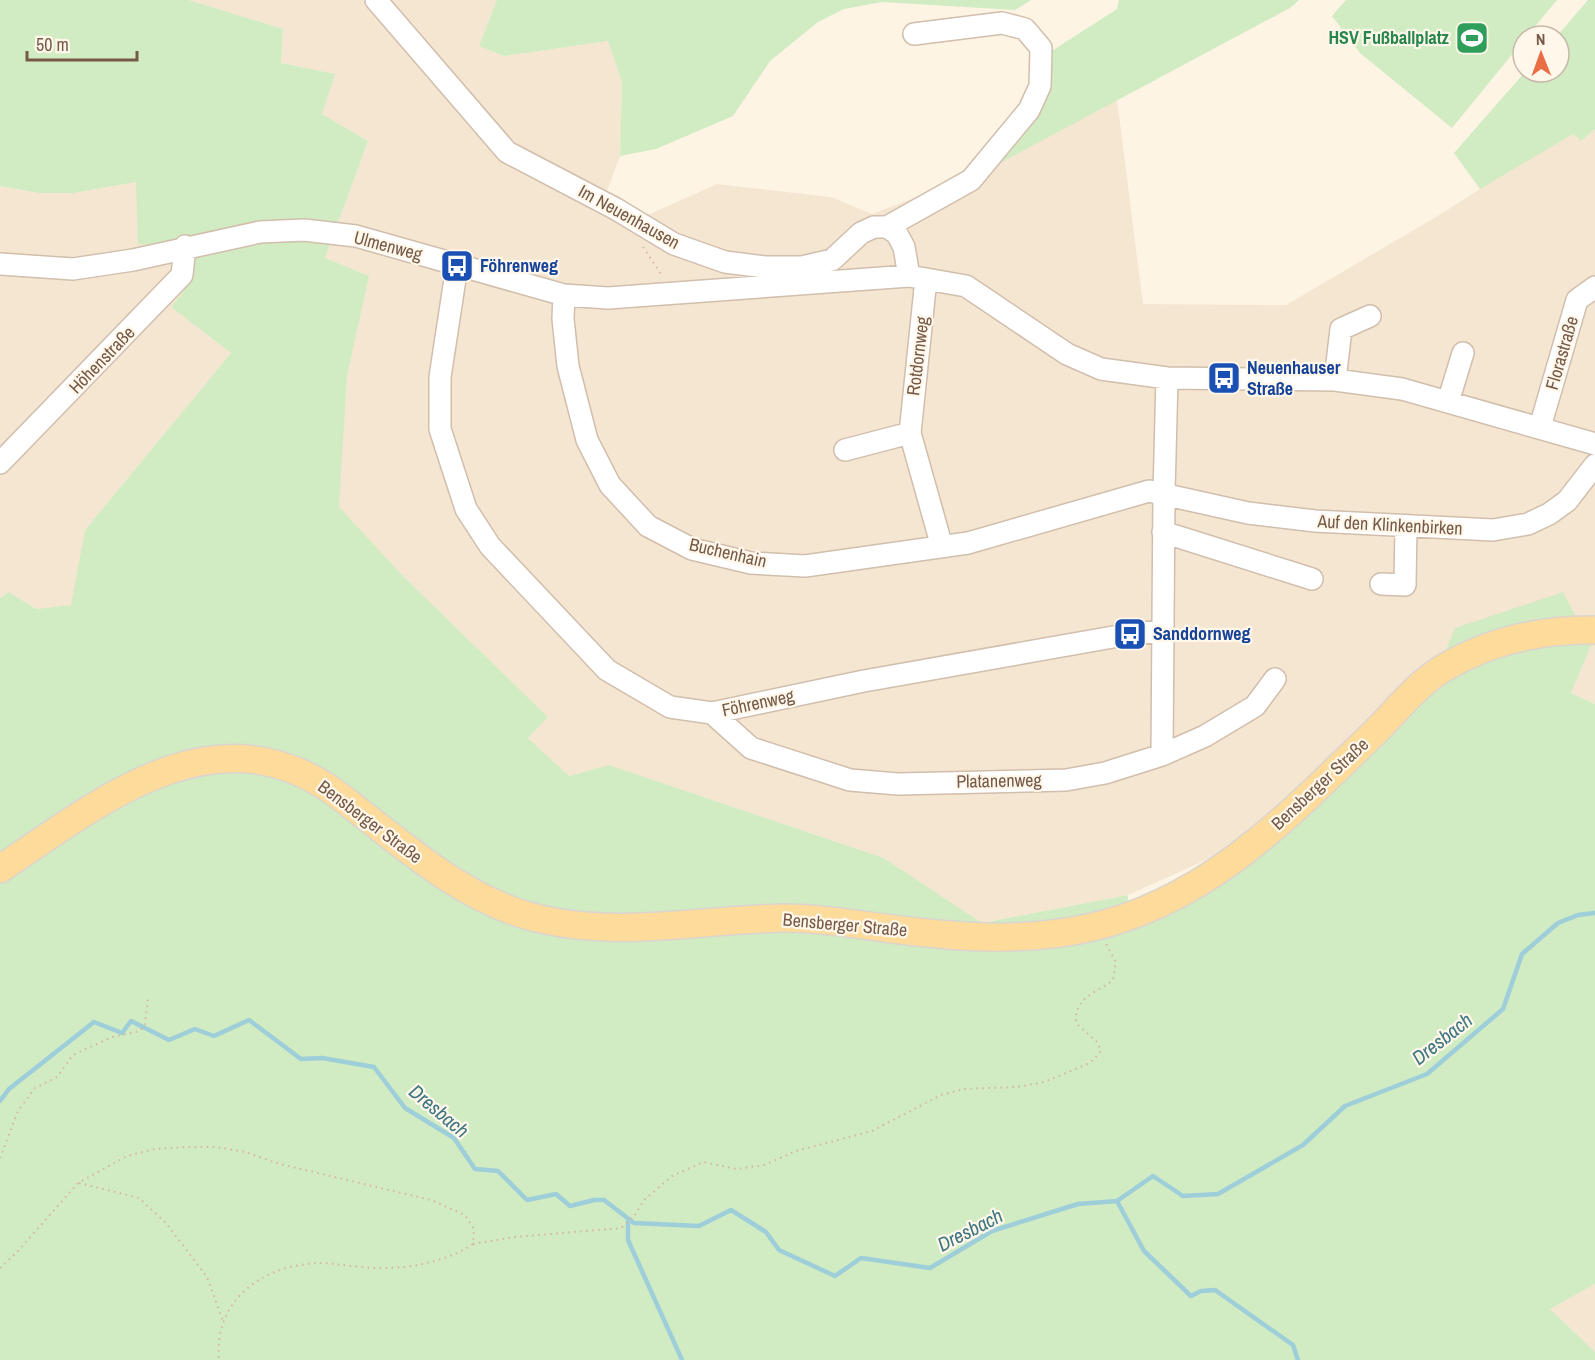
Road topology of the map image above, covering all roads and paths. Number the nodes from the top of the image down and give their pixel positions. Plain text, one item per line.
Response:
1 (376, 0) edge
2 (914, 34) dead end
3 (887, 227) junction
4 (184, 246) junction
5 (641, 246) dead end
6 (0, 264) edge
7 (457, 266) junction
8 (917, 278) junction
9 (1595, 287) edge
10 (674, 292) junction
11 (564, 296) junction
12 (1370, 316) dead end
13 (1463, 353) dead end
14 (1167, 378) junction
15 (1335, 380) junction
16 (1448, 402) junction
17 (1540, 427) junction
18 (910, 433) junction
19 (1595, 444) edge
20 (845, 450) dead end
21 (0, 463) edge
22 (1595, 465) edge
23 (1164, 493) junction
24 (1406, 526) junction
25 (1163, 532) junction
26 (942, 547) junction
27 (1312, 579) dead end
28 (1381, 584) dead end
29 (1595, 630) edge
30 (1162, 631) junction
31 (1275, 679) dead end
32 (712, 713) junction
33 (1162, 755) junction
34 (0, 869) edge
35 (1094, 927) junction
36 (148, 999) dead end
37 (0, 1158) edge
38 (78, 1183) junction
39 (473, 1244) junction
40 (0, 1268) edge
41 (223, 1322) junction
42 (219, 1360) edge

1 - 3 street, Im Neuenhausen
2 - 3 street, Im Neuenhausen
3 - 8 street
4 - 6 street, Ulmenweg
4 - 7 street, Ulmenweg
4 - 21 street, Höhenstraße
5 - 10 path
7 - 11 street, Ulmenweg
7 - 32 street, Föhrenweg
8 - 10 street, Ulmenweg
8 - 14 street
8 - 18 street, Rotdornweg
9 - 17 street, Florastraße
10 - 11 street, Ulmenweg
11 - 26 street, Buchenhain
12 - 15 street
13 - 16 street
14 - 15 street
14 - 23 street
15 - 16 street
16 - 17 street
17 - 19 street
18 - 20 street
18 - 26 street, Rotdornweg
22 - 24 street, Auf den Klinkenbirken
23 - 24 street, Auf den Klinkenbirken
23 - 25 street
23 - 26 street, Buchenhain
24 - 28 street
25 - 27 street
25 - 30 street
29 - 35 main road, Bensberger Straße
30 - 32 street, Föhrenweg
30 - 33 street
31 - 33 street, Platanenweg
32 - 33 street, Platanenweg
34 - 35 main road, Bensberger Straße
35 - 39 path
36 - 37 path
38 - 39 path
38 - 40 path
38 - 41 path
39 - 41 path
41 - 42 path

